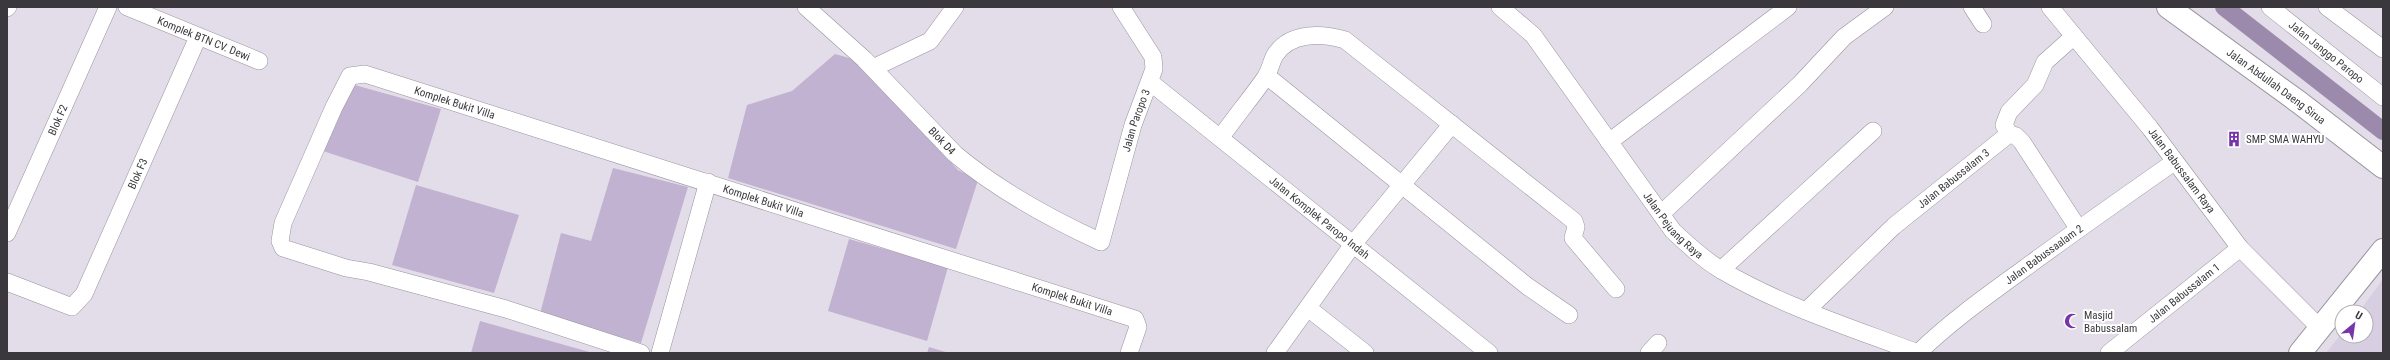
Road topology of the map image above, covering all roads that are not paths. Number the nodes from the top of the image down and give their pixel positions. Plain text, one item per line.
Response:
1 (108, 7) edge
2 (127, 7) edge
3 (806, 7) edge
4 (956, 7) edge
5 (1122, 7) edge
6 (1500, 7) edge
7 (1788, 7) edge
8 (1885, 7) edge
9 (1972, 7) edge
10 (2050, 7) edge
11 (2168, 7) edge
12 (2270, 7) edge
13 (2327, 7) edge
14 (1984, 24) dead end
15 (2072, 36) junction
16 (198, 37) junction
17 (2383, 49) edge
18 (259, 61) dead end
19 (873, 68) junction
20 (1267, 76) junction
21 (1150, 82) junction
22 (2383, 97) edge
23 (1452, 124) junction
24 (1873, 131) dead end
25 (2009, 134) junction
26 (1220, 137) junction
27 (1609, 142) junction
28 (2174, 162) junction
29 (2383, 167) edge
30 (708, 182) junction
31 (1402, 184) junction
32 (1661, 214) junction
33 (2078, 228) junction
34 (7, 233) edge
35 (1101, 242) joint
36 (1354, 243) junction
37 (2240, 248) junction
38 (2383, 250) edge
39 (1721, 270) junction
40 (7, 282) edge
41 (1616, 289) dead end
42 (1308, 308) junction
43 (1808, 310) junction
44 (1569, 315) dead end
45 (2320, 328) junction
46 (641, 353) edge
47 (660, 353) edge
48 (1129, 353) edge
49 (1275, 353) edge
50 (1366, 353) edge
51 (1489, 353) edge
52 (1918, 353) edge
53 (2109, 353) edge
54 (2300, 353) edge

1 - 34 street, Blok F2
2 - 16 street, Komplek BTN CV. Dewi
3 - 19 street, Blok D4
4 - 19 street
5 - 21 street, Jalan Paropo 3
6 - 27 street, Jalan Pejuang Raya
7 - 27 street
8 - 32 street
9 - 14 street
10 - 15 street, Jalan Babussalam Raya
11 - 29 main road, Jalan Abdullah Daeng Sirua
12 - 22 street, Jalan Janggo Paropo
13 - 17 street
15 - 25 street
15 - 28 street, Jalan Babussalam Raya
16 - 18 street, Komplek BTN CV. Dewi
16 - 40 street, Blok F3
19 - 35 street, Blok D4
20 - 23 street
20 - 26 street
20 - 31 street
21 - 26 street, Jalan Komplek Paropo Indah
21 - 35 street, Jalan Paropo 3
23 - 31 street
23 - 41 street
24 - 39 street
25 - 33 street
25 - 43 street, Jalan Babussalam 3
26 - 36 street, Jalan Komplek Paropo Indah
27 - 32 street, Jalan Pejuang Raya
28 - 33 street, Jalan Babussaalam 2
28 - 37 street, Jalan Babussalam Raya
30 - 46 street, Komplek Bukit Villa
30 - 47 street
30 - 48 street, Komplek Bukit Villa
31 - 36 street
31 - 44 street
32 - 39 street, Jalan Pejuang Raya
33 - 52 street, Jalan Babussaalam 2
36 - 42 street
36 - 51 street, Jalan Komplek Paropo Indah
37 - 45 street, Jalan Babussalam Raya
37 - 53 street, Jalan Babussalam 1
38 - 45 main road
39 - 43 street, Jalan Pejuang Raya
42 - 49 street
42 - 50 street
43 - 52 street, Jalan Pejuang Raya
45 - 54 main road

